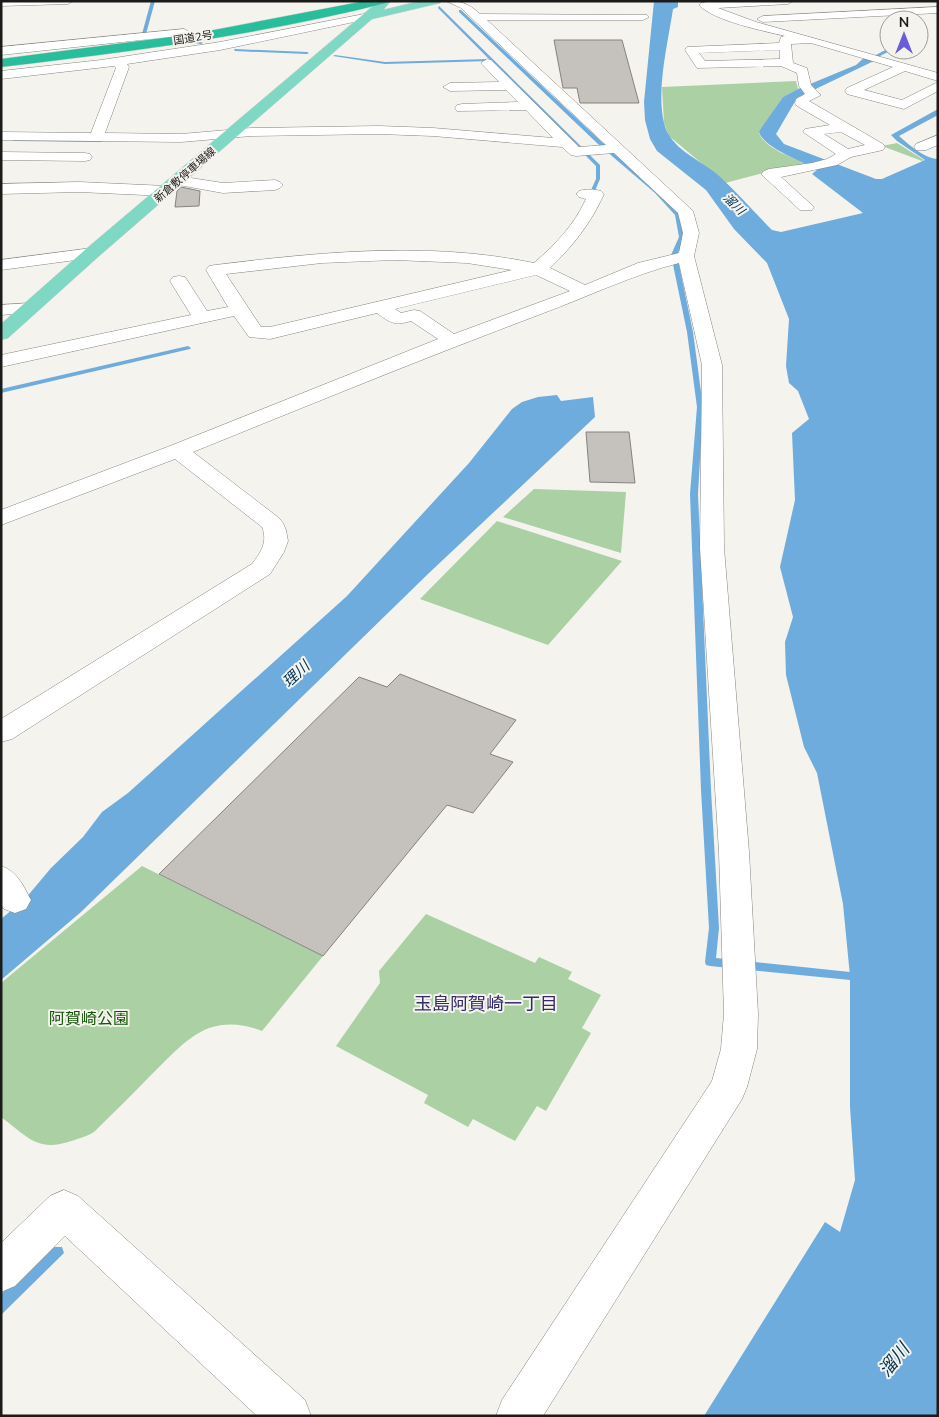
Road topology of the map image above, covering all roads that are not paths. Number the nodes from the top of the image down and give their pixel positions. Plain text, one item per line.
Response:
1 (68, 1) edge
2 (361, 1) edge
3 (382, 1) edge
4 (386, 1) edge
5 (436, 1) edge
6 (451, 1) edge
7 (788, 1) edge
8 (871, 1) edge
9 (930, 1) edge
10 (1, 3) edge
11 (702, 3) edge
12 (938, 6) edge
13 (884, 10) edge
14 (879, 12) edge
15 (369, 16) junction
16 (476, 17) junction
17 (643, 17) dead end
18 (742, 20) junction
19 (490, 30) junction
20 (298, 31) junction
21 (509, 31) dead end
22 (810, 40) junction
23 (336, 42) junction
24 (786, 46) junction
25 (1, 52) edge
26 (117, 62) junction
27 (787, 62) junction
28 (1, 63) edge
29 (487, 63) dead end
30 (905, 66) junction
31 (1, 75) edge
32 (938, 77) edge
33 (785, 79) dead end
34 (509, 86) junction
35 (807, 86) junction
36 (938, 86) edge
37 (450, 87) dead end
38 (904, 105) junction
39 (528, 106) junction
40 (462, 108) dead end
41 (883, 116) dead end
42 (844, 127) junction
43 (233, 134) junction
44 (1, 136) edge
45 (96, 138) junction
46 (938, 139) edge
47 (921, 147) dead end
48 (588, 148) junction
49 (182, 153) dead end
50 (210, 153) junction
51 (850, 153) junction
52 (1, 156) edge
53 (99, 156) dead end
54 (874, 160) dead end
55 (276, 185) dead end
56 (172, 186) junction
57 (1, 189) edge
58 (588, 194) dead end
59 (806, 207) dead end
60 (92, 253) junction
61 (675, 258) junction
62 (1, 265) edge
63 (534, 269) junction
64 (180, 281) dead end
65 (584, 292) junction
66 (378, 307) junction
67 (30, 308) junction
68 (1, 310) edge
69 (239, 310) junction
70 (202, 318) junction
71 (1, 334) edge
72 (453, 340) junction
73 (1, 361) edge
74 (178, 451) junction
75 (1, 518) edge
76 (2, 732) edge
77 (1, 1272) edge
78 (289, 1416) edge
79 (518, 1416) edge

1 - 10 street
2 - 25 street
3 - 28 highway, 国道2号
4 - 15 main road, 新倉敷停車場線
5 - 15 main road, 新倉敷停車場線
6 - 16 street
7 - 11 street
8 - 13 street
9 - 12 street
11 - 18 street
14 - 18 street
15 - 20 street
15 - 23 main road, 新倉敷停車場線
16 - 17 street
16 - 19 street
18 - 22 street
19 - 21 street
19 - 48 street
20 - 23 street
20 - 26 street
22 - 24 street
22 - 30 street
23 - 43 main road, 新倉敷停車場線
24 - 27 street
24 - 27 street
26 - 31 street
26 - 45 street
27 - 35 street
29 - 34 street
30 - 32 street
30 - 38 street
33 - 35 street
34 - 37 street
34 - 39 street
35 - 42 street
36 - 38 street
38 - 41 street
39 - 40 street
39 - 48 street
42 - 51 street
42 - 51 street
43 - 45 street
43 - 48 street
43 - 50 main road, 新倉敷停車場線
44 - 45 street
46 - 47 street
48 - 61 street
49 - 50 street
50 - 56 main road, 新倉敷停車場線
51 - 54 street
51 - 59 street
52 - 53 street
55 - 56 street
56 - 57 street
56 - 60 main road, 新倉敷停車場線
58 - 63 street
60 - 62 street
60 - 67 main road, 新倉敷停車場線
61 - 65 street
61 - 79 street
63 - 65 street
63 - 66 street
63 - 69 street
64 - 70 street
65 - 72 street
66 - 69 street
66 - 72 street
67 - 68 street
67 - 71 main road, 新倉敷停車場線
69 - 70 street
70 - 73 street
72 - 74 street
74 - 75 street
74 - 76 street
77 - 78 street

